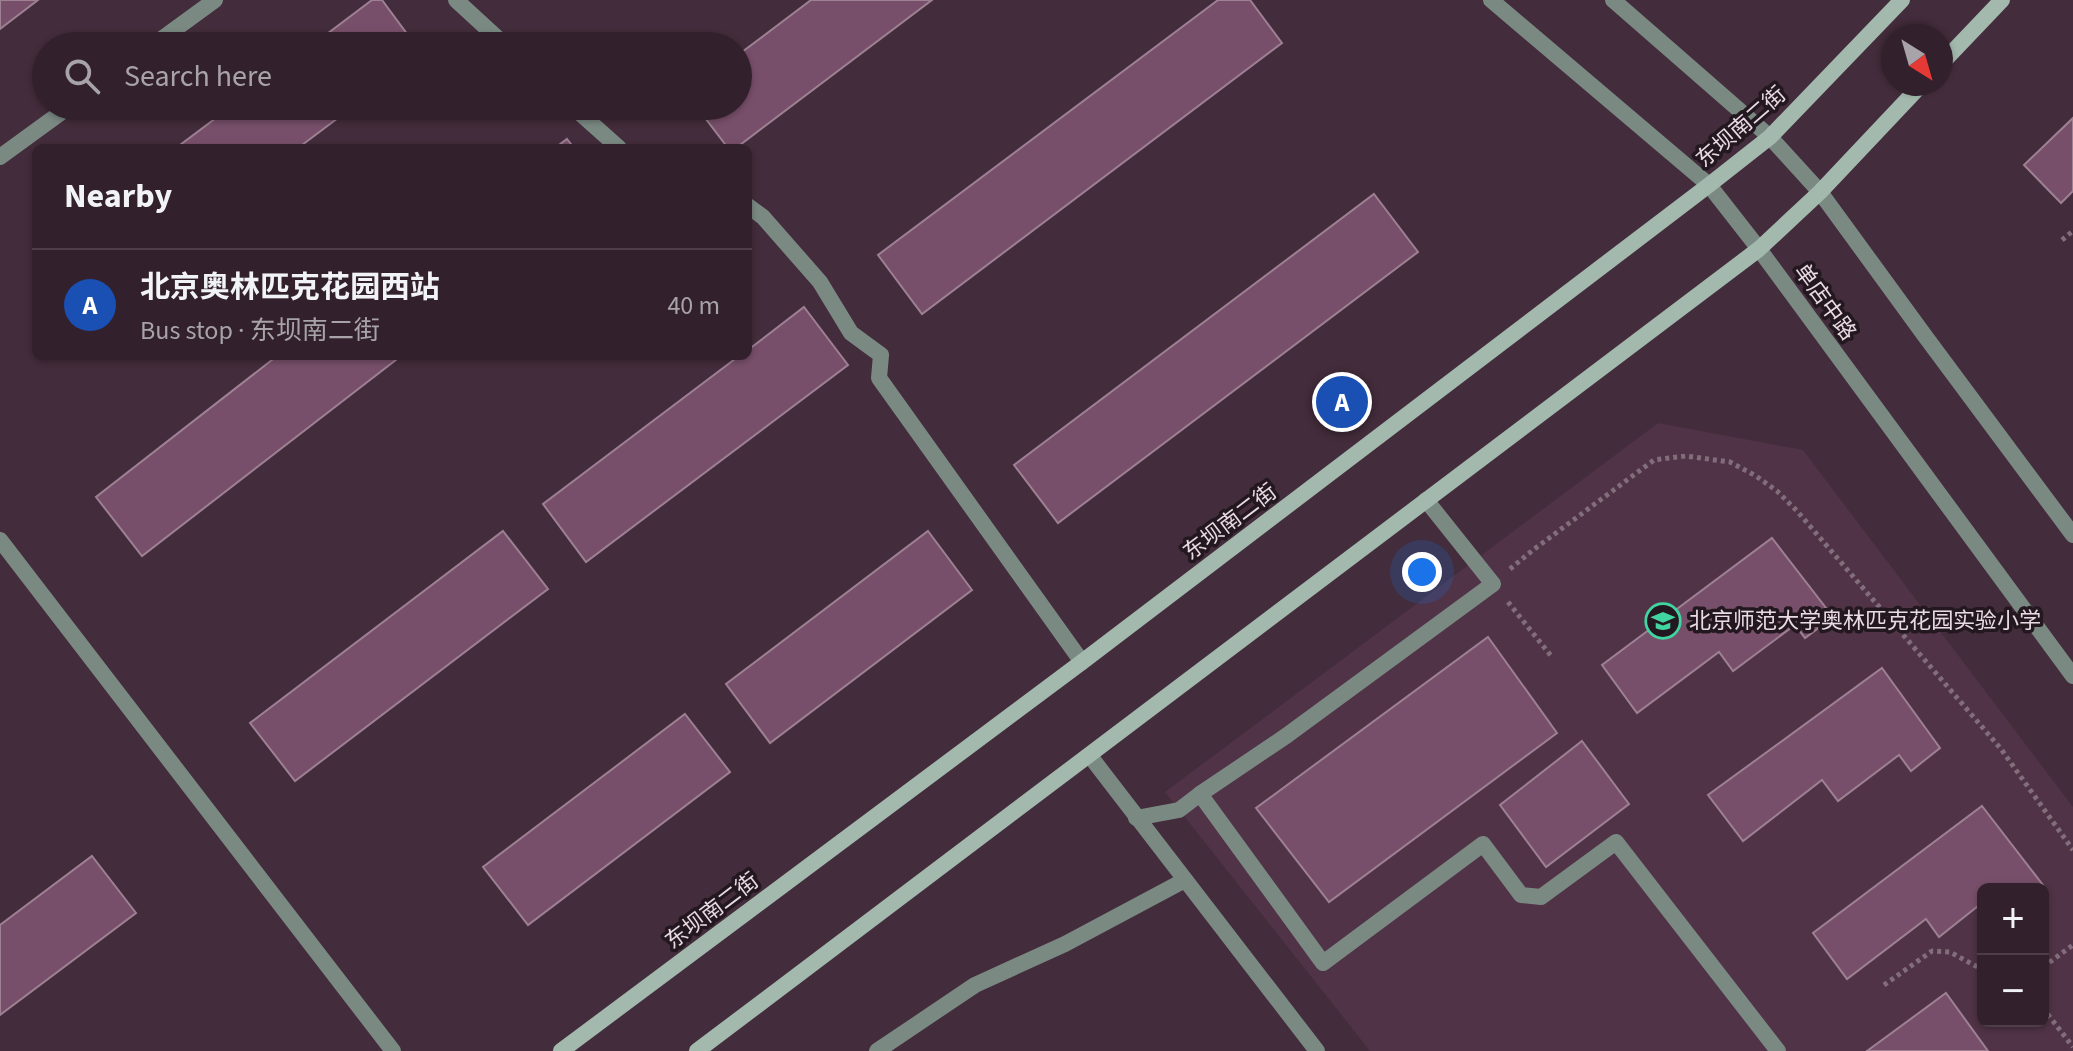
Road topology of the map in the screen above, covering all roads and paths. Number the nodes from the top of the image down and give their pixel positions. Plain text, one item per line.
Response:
1 (215, 0) edge
2 (456, 0) edge
3 (1491, 0) edge
4 (1613, 0) edge
5 (1902, 0) edge
6 (2002, 0) edge
7 (171, 32) edge
8 (491, 32) edge
9 (1953, 51) edge
10 (1911, 96) edge
11 (51, 120) edge
12 (588, 120) edge
13 (1770, 137) junction
14 (615, 144) edge
15 (0, 157) edge
16 (1709, 185) junction
17 (1820, 192) junction
18 (752, 209) edge
19 (2073, 231) edge
20 (2062, 240) dead end
21 (1759, 249) junction
22 (1426, 500) junction
23 (2073, 535) edge
24 (0, 540) edge
25 (1533, 550) dead end
26 (1493, 584) junction
27 (1552, 657) dead end
28 (1082, 662) junction
29 (2073, 676) edge
30 (1090, 756) junction
31 (1200, 794) junction
32 (1136, 818) junction
33 (2073, 850) edge
34 (1185, 880) junction
35 (2073, 945) edge
36 (2049, 963) edge
37 (1977, 967) edge
38 (1884, 985) dead end
39 (2049, 1016) edge
40 (593, 1027) junction
41 (2073, 1047) edge
42 (393, 1051) edge
43 (561, 1051) edge
44 (569, 1051) edge
45 (697, 1051) edge
46 (877, 1051) edge
47 (1317, 1051) edge
48 (1778, 1051) edge

1 - 7 street
2 - 8 street
3 - 16 street, 单店中路
4 - 13 street
5 - 13 main road, 东坝南二街
6 - 9 main road
10 - 17 main road
11 - 15 street
12 - 14 street
13 - 16 main road, 东坝南二街
13 - 17 street
16 - 21 street, 单店中路
16 - 28 main road, 东坝南二街
17 - 21 main road
17 - 23 street
18 - 28 street
19 - 20 path
21 - 22 main road
21 - 29 street, 单店中路
22 - 26 street
22 - 30 main road
24 - 42 street
25 - 33 path
26 - 27 path
26 - 31 street
28 - 40 main road, 东坝南二街
30 - 32 street
30 - 45 main road
31 - 32 street
31 - 48 street
32 - 34 street
34 - 46 street
34 - 47 street
35 - 36 path
37 - 38 path
39 - 41 path
40 - 43 main road, 东坝南二街
40 - 44 main road

